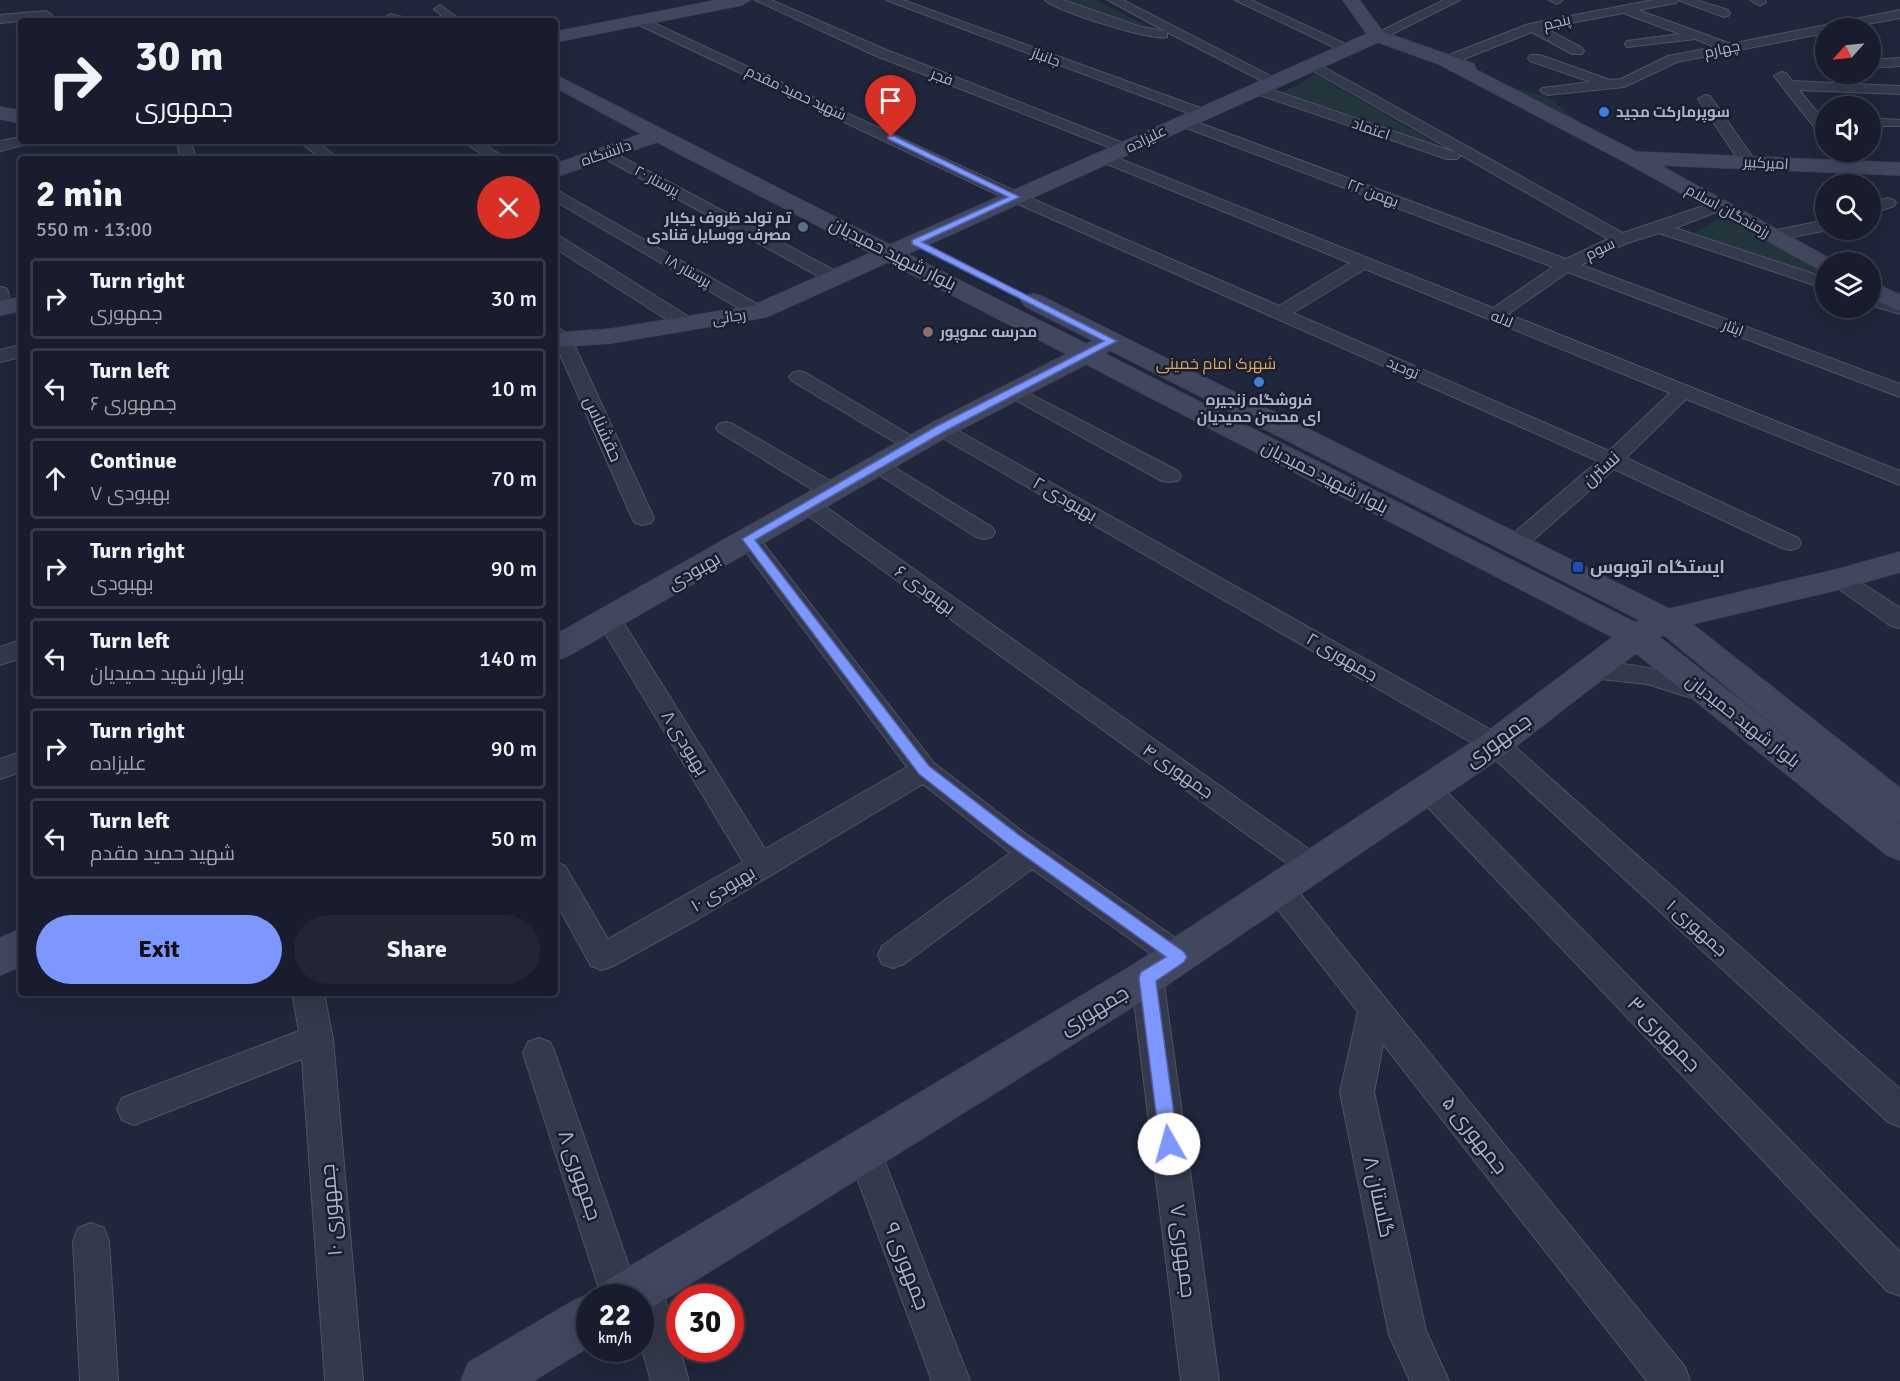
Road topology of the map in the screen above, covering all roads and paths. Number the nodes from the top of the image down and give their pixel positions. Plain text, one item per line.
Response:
1 (47, 0) edge
2 (716, 0) edge
3 (742, 0) edge
4 (761, 0) edge
5 (892, 0) edge
6 (1051, 0) edge
7 (1114, 0) edge
8 (1241, 0) edge
9 (1351, 0) edge
10 (1454, 0) edge
11 (1607, 0) edge
12 (1672, 0) edge
13 (1684, 0) edge
14 (440, 9) dead end
15 (1627, 10) junction
16 (1724, 13) dead end
17 (1900, 14) edge
18 (46, 18) edge
19 (452, 18) edge
20 (1878, 18) edge
21 (0, 19) edge
22 (18, 19) edge
23 (641, 21) junction
24 (558, 27) edge
25 (1533, 27) junction
26 (1881, 27) edge
27 (1815, 30) edge
28 (1888, 30) dead end
29 (1696, 35) junction
30 (558, 36) edge
31 (1184, 36) junction
32 (1377, 36) junction
33 (1632, 44) dead end
34 (1728, 47) junction
35 (1349, 49) junction
36 (1671, 50) dead end
37 (1577, 51) dead end
38 (1688, 56) junction
39 (1535, 58) dead end
40 (1446, 61) junction
41 (1900, 62) edge
42 (1881, 63) edge
43 (1313, 65) junction
44 (558, 66) edge
45 (1777, 71) dead end
46 (558, 82) edge
47 (1613, 84) junction
48 (1264, 85) junction
49 (1788, 85) junction
50 (1898, 90) dead end
51 (1547, 91) junction
52 (1705, 99) dead end
53 (0, 113) edge
54 (1201, 113) junction
55 (1815, 114) edge
56 (18, 116) edge
57 (1181, 122) junction
58 (1881, 122) edge
59 (1895, 123) dead end
60 (658, 135) junction
61 (18, 142) edge
62 (310, 144) edge
63 (475, 144) edge
64 (0, 146) edge
65 (1126, 148) junction
66 (605, 153) junction
67 (327, 156) edge
68 (493, 156) edge
69 (1105, 158) junction
70 (1632, 158) junction
71 (1748, 162) junction
72 (1848, 162) edge
73 (733, 163) junction
74 (1487, 163) junction
75 (1852, 167) junction
76 (558, 170) edge
77 (1897, 171) edge
78 (558, 196) edge
79 (1015, 197) junction
80 (1888, 203) dead end
81 (1881, 205) edge
82 (1718, 206) junction
83 (1815, 227) edge
84 (1659, 228) junction
85 (1773, 236) junction
86 (1621, 239) junction
87 (558, 243) edge
88 (903, 247) junction
89 (1815, 258) edge
90 (1363, 263) junction
91 (1566, 266) junction
92 (835, 278) junction
93 (1815, 280) edge
94 (0, 292) edge
95 (1881, 294) edge
96 (1881, 303) edge
97 (1900, 304) edge
98 (18, 305) edge
99 (0, 308) edge
100 (1900, 309) edge
101 (758, 312) junction
102 (1279, 314) junction
103 (1494, 316) junction
104 (687, 324) junction
105 (558, 338) edge
106 (1112, 341) junction
107 (18, 352) edge
108 (1086, 354) junction
109 (0, 357) edge
110 (799, 377) dead end
111 (1683, 391) junction
112 (1900, 391) edge
113 (1015, 392) junction
114 (726, 428) dead end
115 (941, 429) junction
116 (913, 445) junction
117 (1612, 460) junction
118 (1355, 464) junction
119 (877, 465) junction
120 (1170, 476) dead end
121 (1900, 479) edge
122 (1334, 482) junction
123 (819, 498) junction
124 (643, 518) dead end
125 (984, 532) dead end
126 (748, 539) junction
127 (1790, 543) dead end
128 (1515, 544) junction
129 (1900, 562) edge
130 (1190, 570) joint
131 (1840, 579) junction
132 (609, 620) junction
133 (1900, 620) edge
134 (1651, 628) junction
135 (558, 647) edge
136 (18, 651) edge
137 (0, 656) edge
138 (1591, 672) junction
139 (1042, 675) joint
140 (1714, 698) junction
141 (1495, 744) junction
142 (18, 763) edge
143 (0, 769) edge
144 (924, 770) junction
145 (1428, 790) junction
146 (1900, 808) edge
147 (1900, 845) edge
148 (1032, 853) junction
149 (760, 867) junction
150 (1313, 867) junction
151 (558, 879) edge
152 (1279, 889) junction
153 (18, 948) edge
154 (893, 955) dead end
155 (0, 958) edge
156 (1163, 967) junction
157 (309, 996) edge
158 (1375, 1008) junction
159 (317, 1039) junction
160 (539, 1053) dead end
161 (134, 1110) dead end
162 (1900, 1111) edge
163 (864, 1151) junction
164 (91, 1241) dead end
165 (1900, 1278) edge
166 (626, 1284) edge
167 (644, 1284) edge
168 (576, 1326) edge
169 (654, 1347) edge
170 (99, 1381) edge
171 (344, 1381) edge
172 (486, 1381) edge
173 (670, 1381) edge
174 (951, 1381) edge
175 (1200, 1381) edge
176 (1431, 1381) edge
177 (1671, 1381) edge

1 - 18 street
2 - 24 street
3 - 23 street
4 - 65 street, فجر
5 - 54 street, جانباز
6 - 31 street
7 - 31 street, اعتماد
8 - 35 street
9 - 32 street
10 - 32 street
11 - 15 street
12 - 15 street, پنجم
13 - 16 street
14 - 19 street
15 - 25 street, پنجم
15 - 29 street
17 - 20 street, چهارم
21 - 22 street
23 - 30 street
23 - 79 street, شهید حمید مقدم
25 - 37 street
25 - 40 street, پنجم
26 - 28 street
27 - 34 street, چهارم
29 - 33 street
29 - 34 street
31 - 48 street, اعتماد
32 - 35 street, علیزاده
32 - 40 street, رزمندگان اسلام
34 - 38 street, چهارم
35 - 43 street, علیزاده
36 - 38 street
38 - 47 street, چهارم
39 - 47 street
40 - 51 street, رزمندگان اسلام
40 - 70 street, رزمندگان اسلام
41 - 42 street
43 - 48 street, علیزاده
43 - 74 street, اعتماد
44 - 73 street, بلوار شهید حمیدیان
45 - 49 street
46 - 60 street, بلوار شهید حمیدیان
47 - 51 street, چهارم
48 - 54 street, علیزاده
48 - 74 street, اعتماد
49 - 50 street
49 - 55 street
51 - 70 street, رزمندگان اسلام
52 - 71 street
53 - 56 street
54 - 57 street, علیزاده
57 - 65 street, علیزاده
57 - 91 street, ۲۲ بهمن
58 - 59 street
60 - 66 street, دانشگاه
60 - 73 street, بلوار شهید حمیدیان
61 - 64 street
62 - 67 street
63 - 68 street
65 - 69 street, علیزاده
66 - 76 street, دانشگاه
66 - 92 street, پرستار ۲۰
69 - 79 street, علیزاده
69 - 90 street, لاله
70 - 71 street, امیرکبیر
70 - 82 street, رزمندگان اسلام
71 - 75 street, امیرکبیر
72 - 75 street
73 - 88 street, بلوار شهید حمیدیان
74 - 86 street, اعتماد
75 - 77 street, امیرکبیر
78 - 101 street, پرستار ۱۸
79 - 88 street, علیزاده
79 - 102 street, توحید
80 - 81 street
82 - 84 street, سوم
82 - 85 street, رزمندگان اسلام
83 - 85 street
84 - 86 street, سوم
84 - 93 street
85 - 89 street, رزمندگان اسلام
86 - 91 street, سوم
87 - 104 street
88 - 92 street, رجائی
88 - 106 street, بلوار شهید حمیدیان
88 - 108 street, بلوار شهید حمیدیان
90 - 102 street
90 - 103 street, لاله
91 - 103 street, سوم
91 - 112 street, ایثار
92 - 101 street, رجائی
94 - 99 street
95 - 97 street
96 - 100 street
98 - 99 street
101 - 104 street, رجائی
102 - 117 street, توحید
103 - 111 street, لاله
104 - 105 street, رجائی
105 - 124 street, حقشناس
106 - 108 street, بهبودی
106 - 118 street, بلوار شهید حمیدیان
107 - 109 street
108 - 113 street, بهبودی
108 - 122 street, بلوار شهید حمیدیان
110 - 116 street
111 - 117 street, نسترن
111 - 121 street, لاله
113 - 115 street, بهبودی
113 - 120 street
114 - 123 street, بهبودی ۶
115 - 116 street, بهبودی
115 - 130 street, بهبودی ۲
116 - 119 street, بهبودی
117 - 127 street, توحید
117 - 128 street, نسترن
118 - 122 street
118 - 128 street, بلوار شهید حمیدیان
119 - 123 street, بهبودی
119 - 125 street
122 - 134 street, بلوار شهید حمیدیان
123 - 126 street, بهبودی
123 - 139 street, بهبودی ۶
126 - 132 street, بهبودی
126 - 144 street
128 - 134 street, بلوار شهید حمیدیان
129 - 131 street, جمهوری
130 - 141 street, جمهوری ۲
131 - 133 street
131 - 134 street, جمهوری
132 - 135 street, بهبودی
132 - 149 street, بهبودی ۸
134 - 138 street, جمهوری
134 - 140 street, بلوار شهید حمیدیان
134 - 146 street, بلوار شهید حمیدیان
136 - 137 street
138 - 140 street
138 - 141 street, جمهوری
139 - 150 street, جمهوری ۴
140 - 147 street, بلوار شهید حمیدیان
141 - 145 street, جمهوری
141 - 162 street, جمهوری ۱
142 - 143 street
144 - 148 street
144 - 149 street, بهبودی ۱۰
145 - 150 street, جمهوری
145 - 165 street, جمهوری ۳
148 - 154 street
148 - 156 street
149 - 151 street, بهبودی ۱۰
150 - 152 street, جمهوری
152 - 156 street, جمهوری
152 - 158 street, جمهوری ۵
153 - 155 street
156 - 163 street, جمهوری
156 - 175 street, جمهوری ۷
157 - 159 street, جمهوری ۱۰
158 - 176 street, گلستان ۸
158 - 177 street, جمهوری ۵
159 - 161 street
159 - 171 street, جمهوری ۱۰
160 - 166 street, جمهوری ۸
163 - 167 street, جمهوری
163 - 174 street, جمهوری ۹
164 - 170 street
168 - 172 street
169 - 173 street, جمهوری ۸

